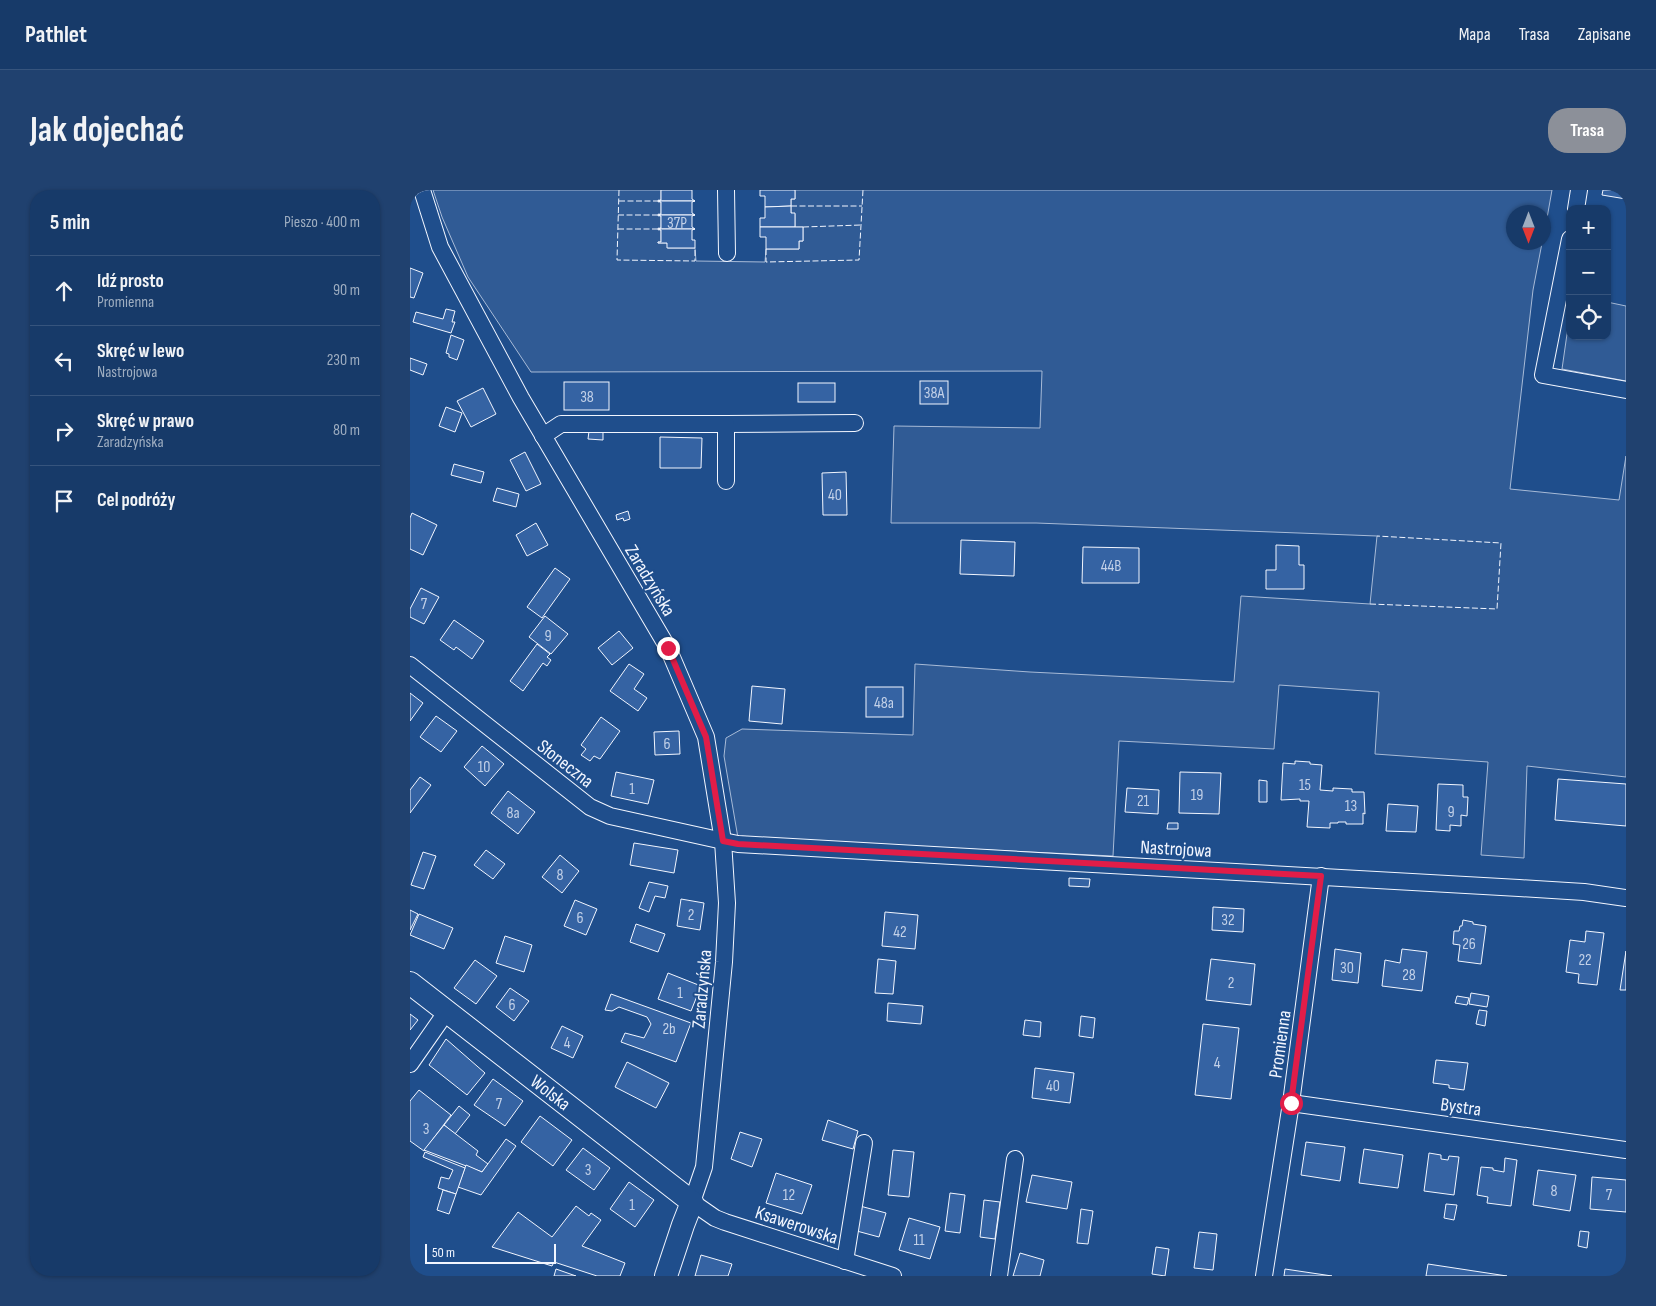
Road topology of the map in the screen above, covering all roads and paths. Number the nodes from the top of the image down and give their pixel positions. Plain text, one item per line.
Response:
1 (422, 190) edge
2 (726, 190) edge
3 (1580, 190) edge
4 (1577, 205) edge
5 (1568, 250) edge
6 (727, 253) dead end
7 (1626, 390) edge
8 (855, 423) dead end
9 (726, 424) junction
10 (542, 436) junction
11 (726, 481) dead end
12 (410, 665) edge
13 (723, 841) junction
14 (1321, 876) junction
15 (1626, 898) edge
16 (410, 983) edge
17 (447, 1012) junction
18 (410, 1064) edge
19 (1291, 1103) junction
20 (864, 1143) dead end
21 (1626, 1150) edge
22 (1015, 1159) dead end
23 (692, 1202) junction
24 (845, 1261) junction
25 (666, 1276) edge
26 (893, 1276) edge
27 (999, 1276) edge
28 (1264, 1276) edge

1 - 10 street, Zaradzyńska
2 - 6 street
3 - 4 street
5 - 7 street
8 - 9 street
9 - 10 street
9 - 11 street
10 - 13 street, Zaradzyńska
12 - 13 street, Słoneczna
13 - 14 street, Nastrojowa
13 - 23 street, Zaradzyńska
14 - 15 street, Nastrojowa
14 - 19 street, Promienna
16 - 17 street, Wolska
17 - 18 street
17 - 23 street, Wolska
19 - 21 street, Bystra
19 - 28 street, Promienna
20 - 24 street
22 - 27 street
23 - 24 street, Ksawerowska
23 - 25 street
24 - 26 street, Ksawerowska

